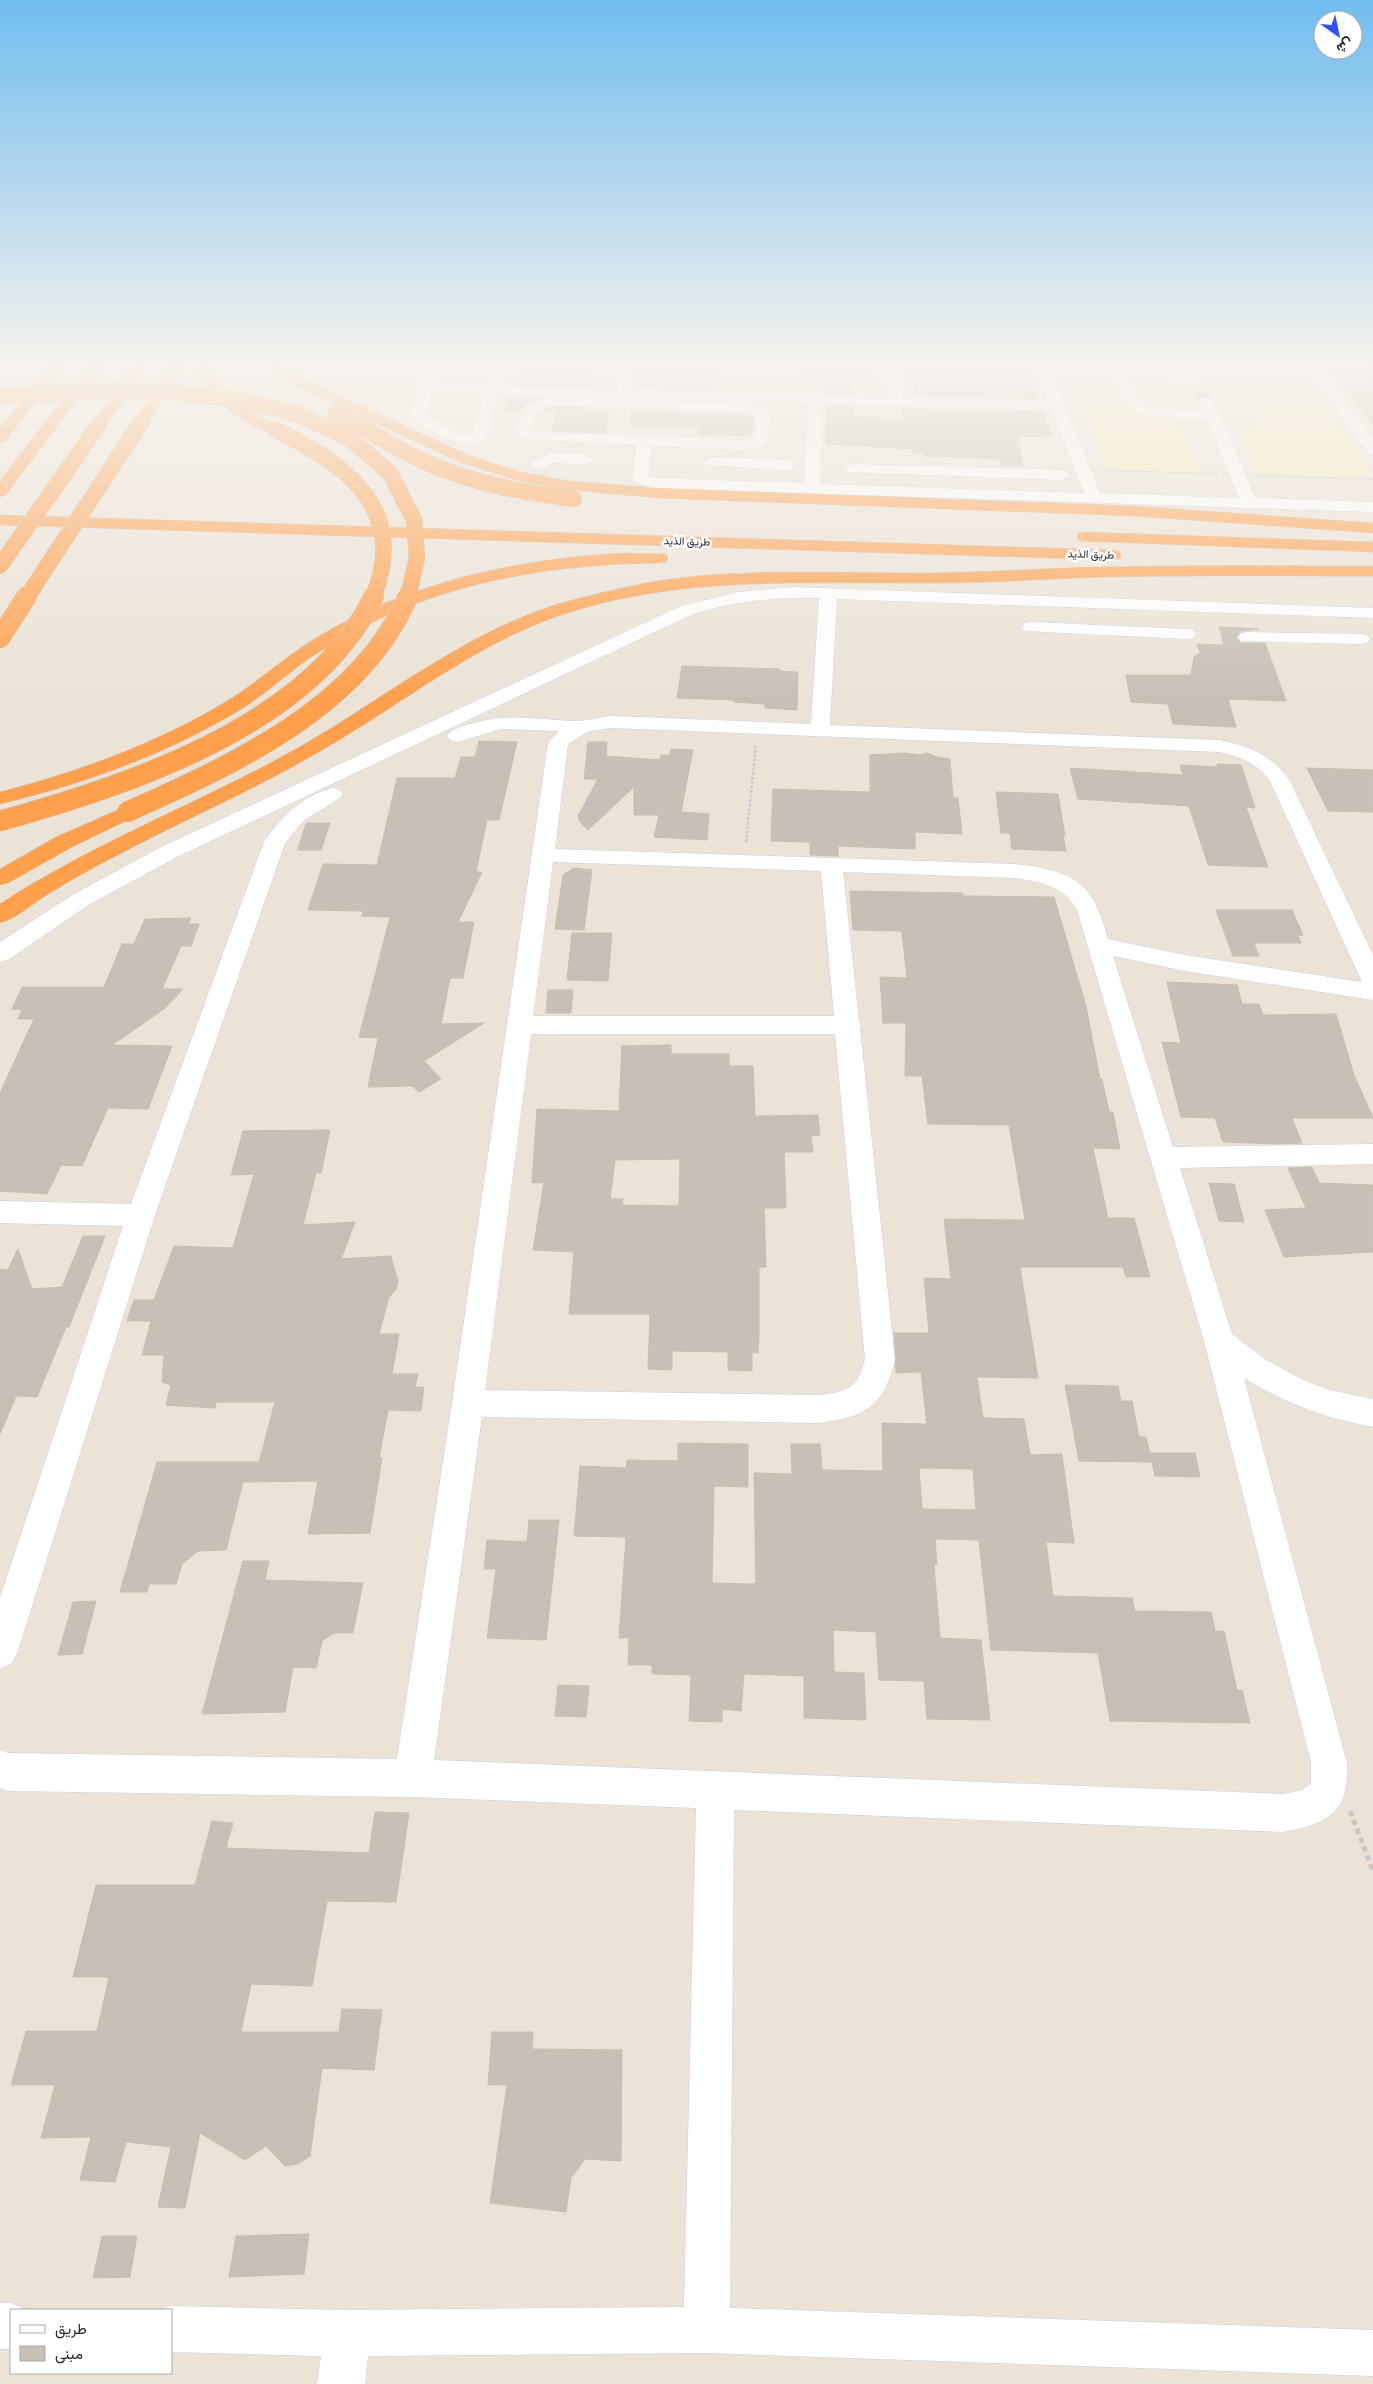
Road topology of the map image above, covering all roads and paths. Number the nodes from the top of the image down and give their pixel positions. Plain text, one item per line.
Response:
1 (12, 476) edge
2 (63, 476) edge
3 (106, 476) edge
4 (353, 476) edge
5 (392, 476) edge
6 (464, 476) edge
7 (524, 476) edge
8 (640, 476) edge
9 (812, 476) edge
10 (882, 476) edge
11 (1008, 476) edge
12 (1086, 476) edge
13 (1238, 476) edge
14 (1221, 483) dead end
15 (812, 488) junction
16 (882, 490) junction
17 (0, 492) edge
18 (1012, 494) junction
19 (1094, 497) junction
20 (1228, 502) junction
21 (1249, 503) junction
22 (0, 506) edge
23 (1373, 506) edge
24 (0, 520) edge
25 (722, 527) dead end
26 (1373, 528) edge
27 (1068, 537) dead end
28 (1373, 547) edge
29 (713, 559) dead end
30 (733, 560) dead end
31 (0, 566) edge
32 (1373, 569) edge
33 (1104, 572) junction
34 (828, 594) junction
35 (1103, 602) junction
36 (1300, 609) junction
37 (1373, 612) edge
38 (1031, 627) dead end
39 (1109, 631) junction
40 (1188, 634) dead end
41 (1247, 637) dead end
42 (0, 638) edge
43 (1313, 638) junction
44 (1361, 639) dead end
45 (578, 727) junction
46 (758, 728) junction
47 (820, 731) junction
48 (0, 798) edge
49 (0, 821) edge
50 (543, 855) junction
51 (744, 861) junction
52 (832, 864) junction
53 (0, 878) edge
54 (0, 915) edge
55 (1098, 944) junction
56 (0, 954) edge
57 (1373, 980) edge
58 (1373, 992) edge
59 (520, 1025) junction
60 (849, 1025) junction
61 (1373, 1154) edge
62 (1162, 1158) junction
63 (0, 1212) edge
64 (141, 1215) junction
65 (1219, 1341) junction
66 (468, 1403) junction
67 (1373, 1413) edge
68 (0, 1650) edge
69 (1329, 1763) junction
70 (0, 1769) edge
71 (413, 1778) junction
72 (715, 1791) junction
73 (1373, 1871) edge
74 (172, 2329) edge
75 (707, 2330) junction
76 (348, 2333) junction
77 (1373, 2353) edge
78 (341, 2384) edge

1 - 17 highway
2 - 31 highway, bridge
3 - 42 highway, bridge
4 - 49 highway, bridge
5 - 53 highway, bridge
6 - 26 highway, bridge
7 - 26 highway
8 - 15 street
9 - 15 street
10 - 16 street
11 - 18 street
12 - 19 street
13 - 21 street
14 - 20 street
15 - 16 street
16 - 18 street
18 - 19 street
19 - 20 street
20 - 21 street
21 - 23 street
22 - 25 highway, طريق الذيد
24 - 32 highway, طريق الذيد
27 - 28 highway, طريق الذيد
29 - 48 highway
30 - 33 highway
32 - 33 highway
33 - 54 highway
34 - 35 street
34 - 47 street
34 - 56 street
35 - 36 street
35 - 39 street
36 - 37 street
36 - 43 street
38 - 39 street
39 - 40 street
41 - 43 street
43 - 44 street
45 - 46 street
45 - 50 street
45 - 64 street
46 - 47 street
46 - 51 path
47 - 57 street
50 - 51 street
50 - 59 street
51 - 52 street
52 - 55 street
52 - 60 street
55 - 58 street
55 - 62 street
59 - 60 street
59 - 66 street
60 - 66 street
61 - 62 street
62 - 65 street
63 - 64 street
64 - 68 street
65 - 67 street
65 - 69 street
66 - 71 street
69 - 72 street
69 - 73 path
70 - 71 street
71 - 72 street
72 - 75 street
74 - 76 street
75 - 76 street
75 - 77 street
76 - 78 street

